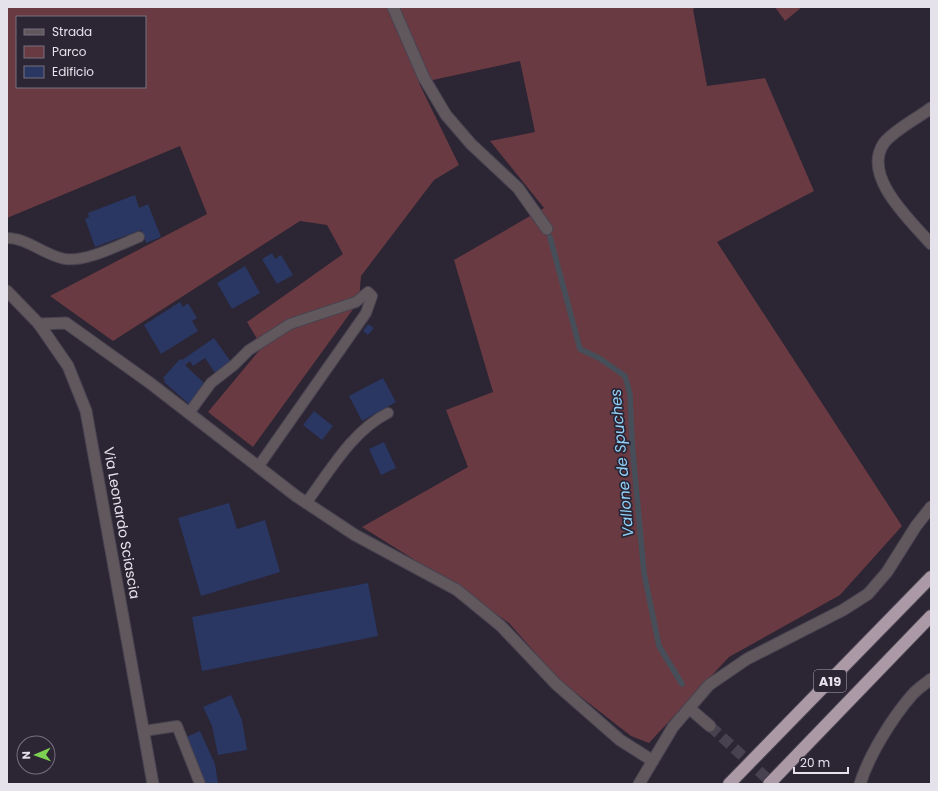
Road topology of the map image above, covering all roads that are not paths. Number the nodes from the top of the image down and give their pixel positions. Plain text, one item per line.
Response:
1 (393, 7) edge
2 (931, 108) edge
3 (547, 229) dead end
4 (7, 238) edge
5 (139, 238) dead end
6 (931, 244) edge
7 (7, 291) edge
8 (39, 324) junction
9 (189, 413) junction
10 (388, 413) dead end
11 (258, 467) junction
12 (306, 503) junction
13 (931, 507) edge
14 (931, 577) edge
15 (931, 616) edge
16 (931, 679) edge
17 (689, 708) junction
18 (710, 726) tunnel mouth
19 (144, 731) junction
20 (653, 761) junction
21 (154, 784) edge
22 (200, 784) edge
23 (639, 784) edge
24 (729, 784) edge
25 (769, 784) edge
26 (860, 784) edge

1 - 3 street
2 - 6 street
4 - 5 lane
7 - 8 street, Via Leonardo Sciascia
8 - 9 street
8 - 19 street, Via Leonardo Sciascia
9 - 11 street
9 - 11 lane
10 - 12 lane
11 - 12 street
12 - 20 street
13 - 17 street
14 - 24 highway, A19
15 - 25 highway, A19
16 - 26 street
17 - 18 street
17 - 20 street
19 - 21 street, Via Leonardo Sciascia
19 - 22 lane
20 - 23 street

